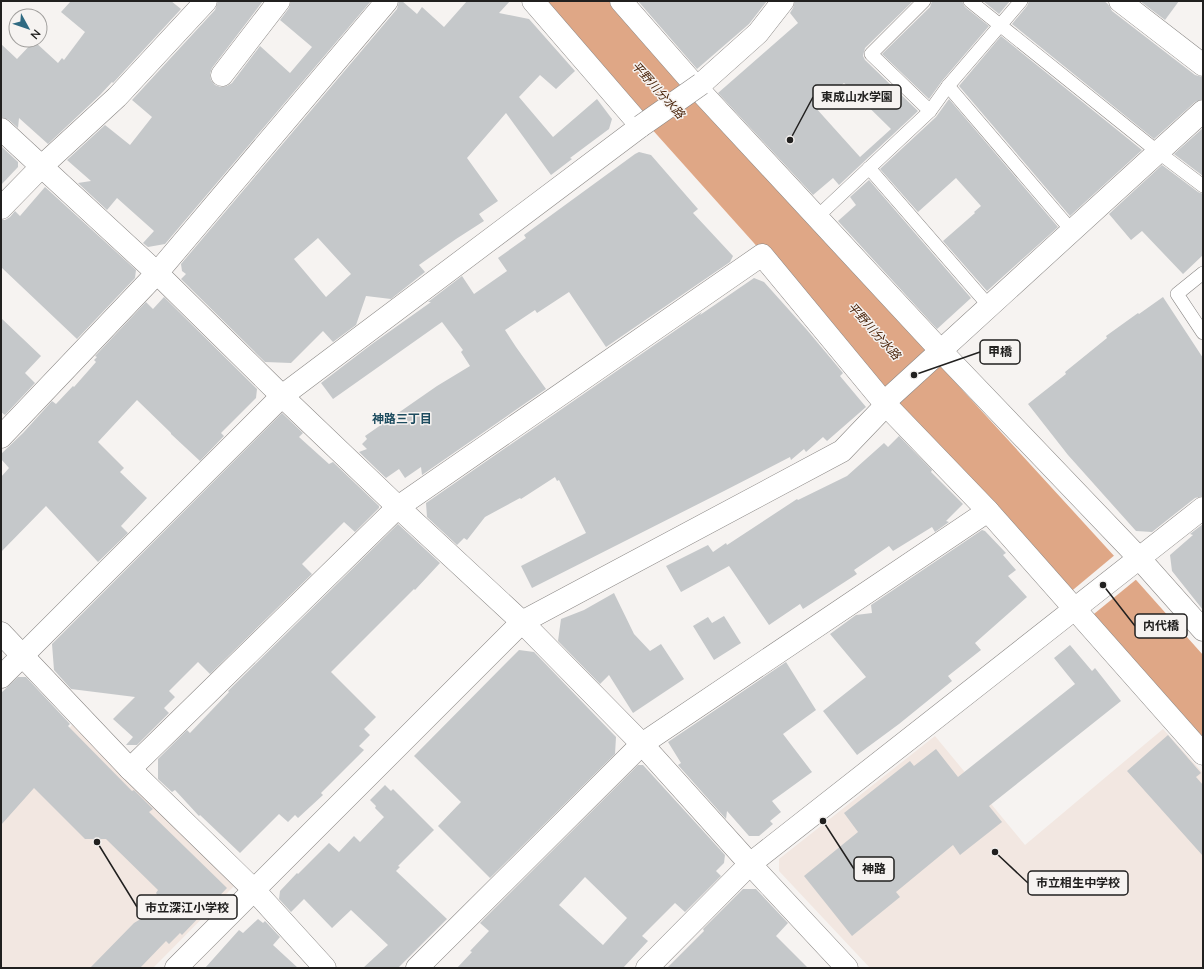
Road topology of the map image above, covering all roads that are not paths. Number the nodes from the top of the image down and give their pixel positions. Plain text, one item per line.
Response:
1 (206, 1) edge
2 (279, 1) edge
3 (387, 1) edge
4 (533, 1) edge
5 (621, 1) edge
6 (783, 1) edge
7 (924, 1) edge
8 (970, 1) edge
9 (1021, 1) edge
10 (1120, 1) edge
11 (1000, 25) junction
12 (1203, 65) edge
13 (222, 75) dead end
14 (948, 86) junction
15 (930, 111) junction
16 (1203, 111) edge
17 (641, 126) junction
18 (1, 129) edge
19 (1158, 152) junction
20 (42, 166) junction
21 (868, 168) junction
22 (1203, 186) edge
23 (1, 208) edge
24 (816, 217) junction
25 (1072, 231) junction
26 (157, 273) junction
27 (1203, 273) edge
28 (989, 306) junction
29 (1203, 333) edge
30 (938, 353) junction
31 (282, 396) junction
32 (888, 401) junction
33 (1, 437) edge
34 (398, 507) junction
35 (1203, 508) edge
36 (988, 511) junction
37 (1134, 562) junction
38 (1076, 607) junction
39 (522, 622) junction
40 (1203, 630) edge
41 (1, 633) edge
42 (22, 656) junction
43 (1, 677) edge
44 (642, 744) junction
45 (1203, 754) edge
46 (130, 769) junction
47 (750, 864) junction
48 (254, 890) junction
49 (176, 968) edge
50 (325, 968) edge
51 (417, 968) edge
52 (647, 968) edge
53 (847, 968) edge

1 - 20 street
2 - 13 street
3 - 26 street
4 - 17 street
5 - 24 street
6 - 17 street, bridge
7 - 15 lane
8 - 11 lane
9 - 11 lane
10 - 12 street
11 - 14 lane
11 - 19 lane
14 - 15 lane
14 - 25 lane
15 - 21 lane
16 - 19 street
17 - 31 street
18 - 20 street
19 - 22 lane
19 - 25 street
20 - 23 street
20 - 26 street
21 - 24 lane
21 - 28 lane
24 - 30 street
25 - 28 street
26 - 31 street
26 - 33 street
27 - 29 lane
28 - 30 street
30 - 32 street
30 - 37 street
31 - 34 street
31 - 42 street
32 - 34 street
32 - 36 street
32 - 39 street
34 - 39 street
34 - 46 street
35 - 37 street
36 - 38 street
36 - 44 street
37 - 38 street
37 - 40 street
38 - 45 street
38 - 47 street
39 - 44 street
39 - 48 street
41 - 42 street
42 - 43 street
42 - 46 street
44 - 47 street
44 - 51 street
46 - 48 street
47 - 52 street
47 - 53 street
48 - 49 street
48 - 50 street

